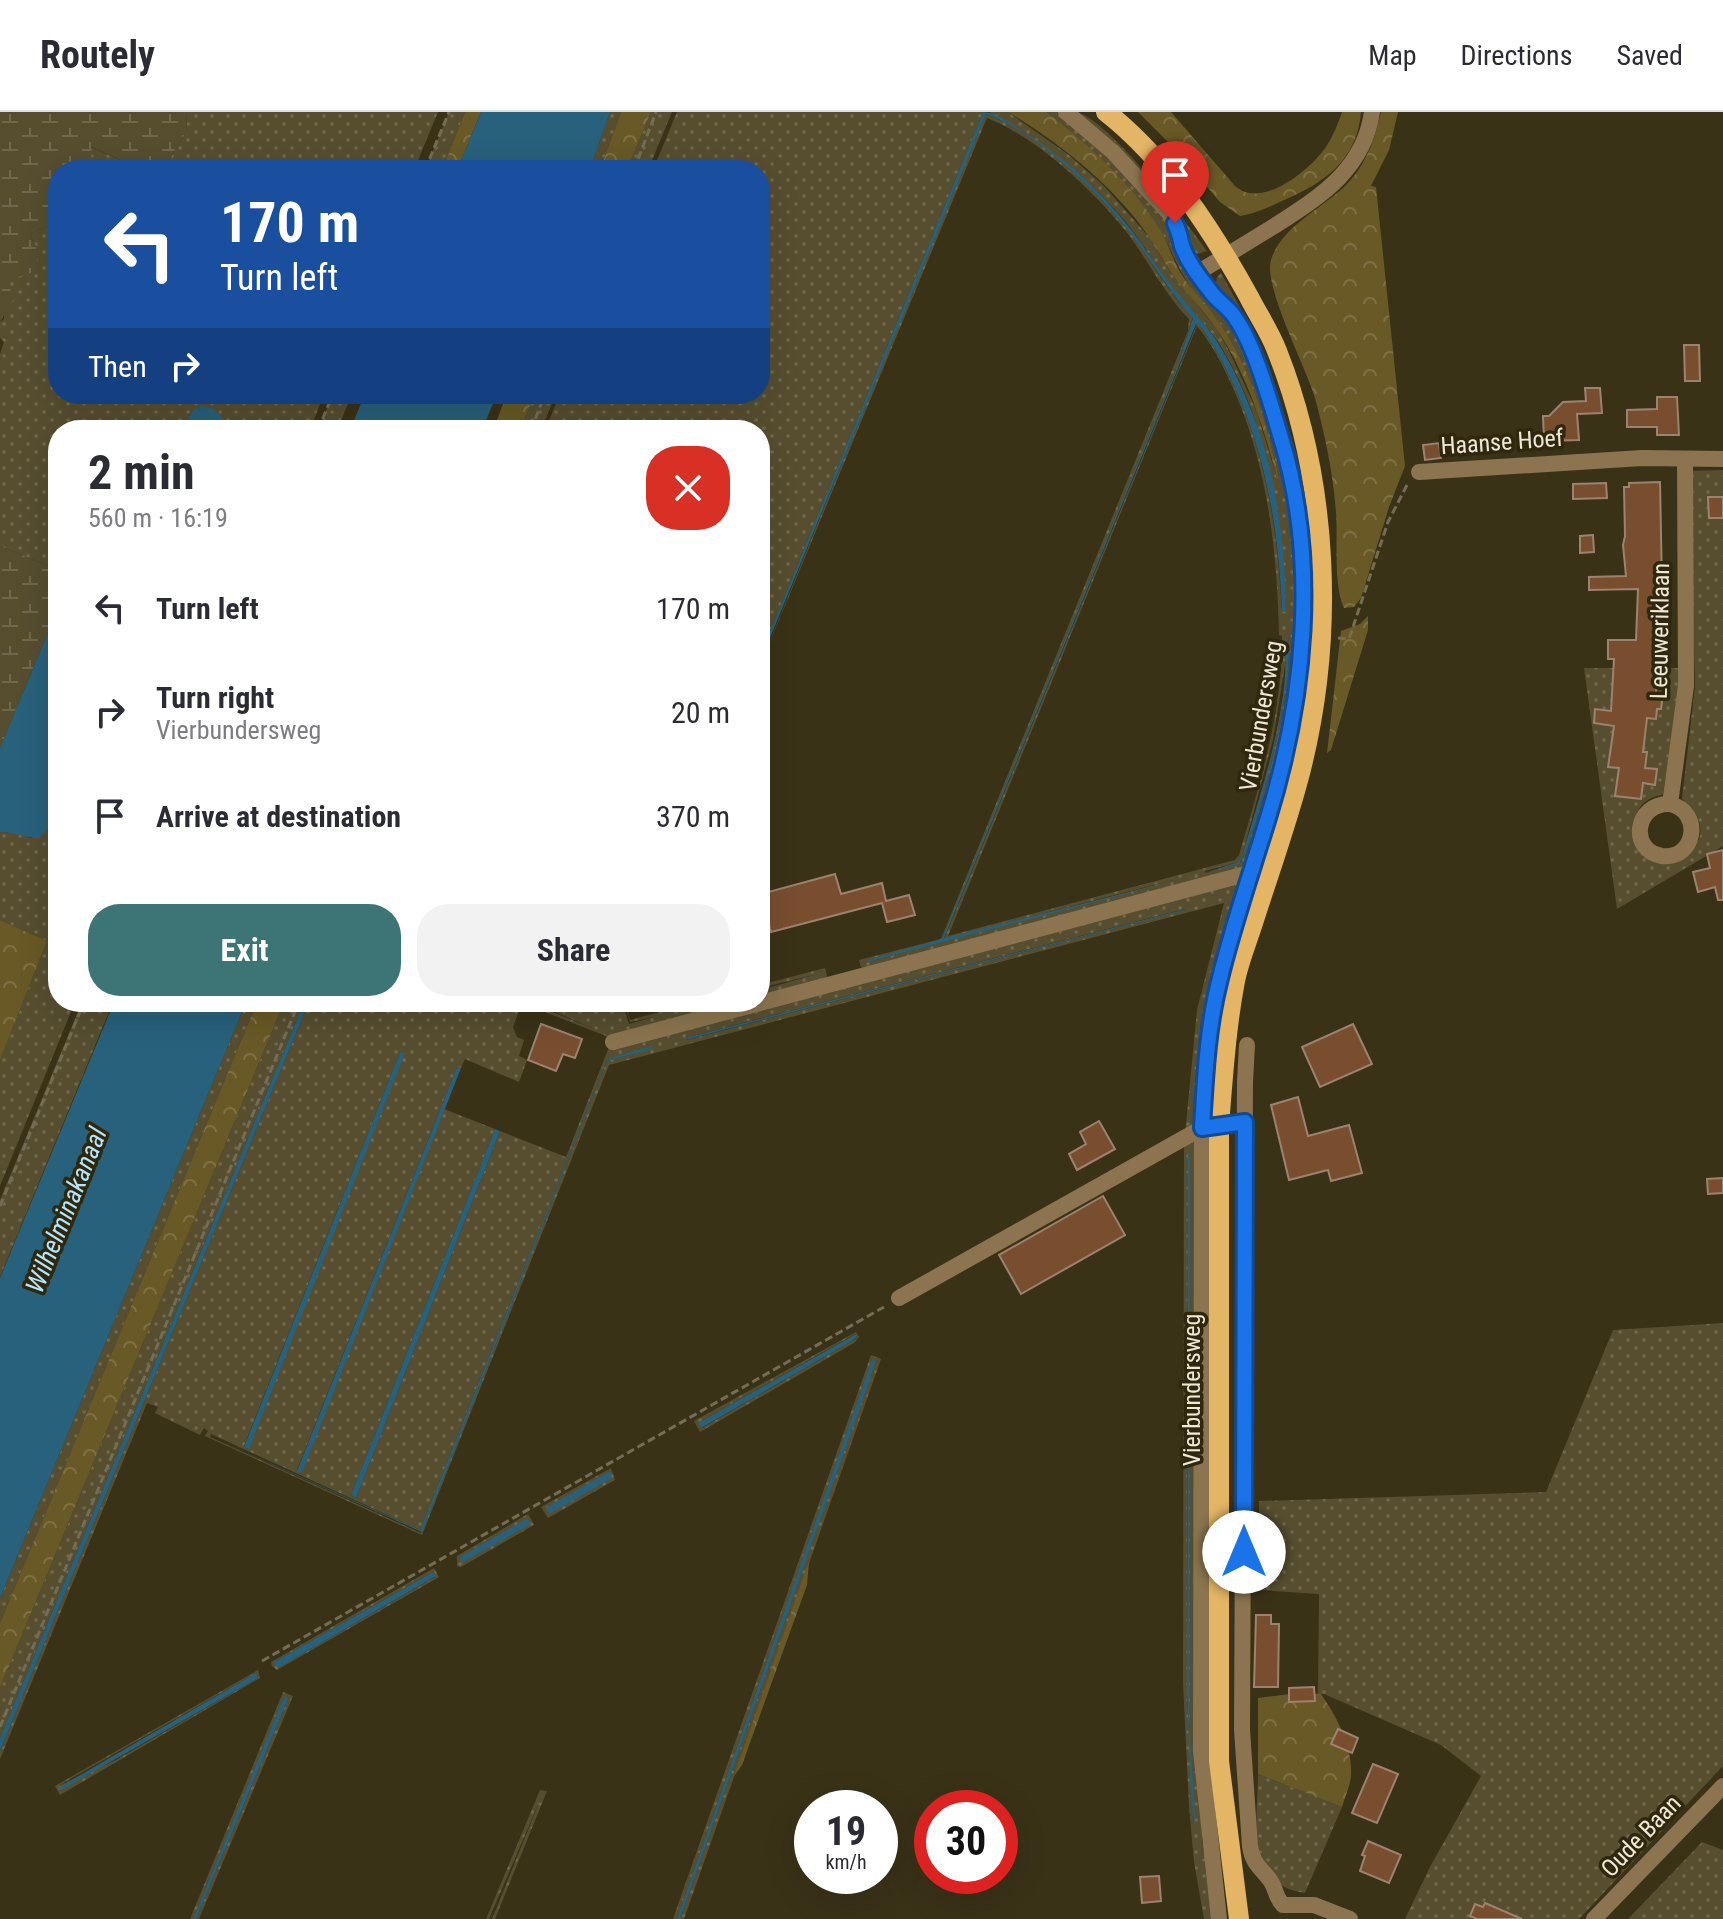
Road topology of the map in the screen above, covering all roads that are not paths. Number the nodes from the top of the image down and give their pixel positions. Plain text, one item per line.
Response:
1 (1066, 112) edge
2 (1106, 112) edge
3 (1372, 112) edge
4 (1227, 256) junction
5 (1197, 273) junction
6 (1685, 459) junction
7 (1723, 459) edge
8 (1419, 472) road end
9 (1670, 804) dead end
10 (1271, 866) junction
11 (1249, 873) junction
12 (770, 1000) edge
13 (726, 1012) edge
14 (613, 1042) dead end
15 (1247, 1045) dead end
16 (1245, 1122) junction
17 (1210, 1127) junction
18 (899, 1298) road end
19 (1723, 1786) edge
20 (1219, 1919) edge
21 (1239, 1919) edge
22 (1350, 1919) edge
23 (1594, 1919) edge

1 - 5 street, Vierbundersweg
2 - 4 main road, Vierbundersweg
3 - 4 street
4 - 5 street
4 - 10 main road, Vierbundersweg
5 - 11 street, Vierbundersweg
6 - 7 street, Haanse Hoef
6 - 8 street, Haanse Hoef
6 - 9 street, Leeuweriklaan
10 - 11 street
10 - 17 main road, Vierbundersweg
11 - 12 street
11 - 17 street, Vierbundersweg
13 - 14 street
15 - 16 street
16 - 17 street
16 - 22 street
17 - 18 street
17 - 20 street, Vierbundersweg
17 - 21 main road, Vierbundersweg
19 - 23 street, Oude Baan

